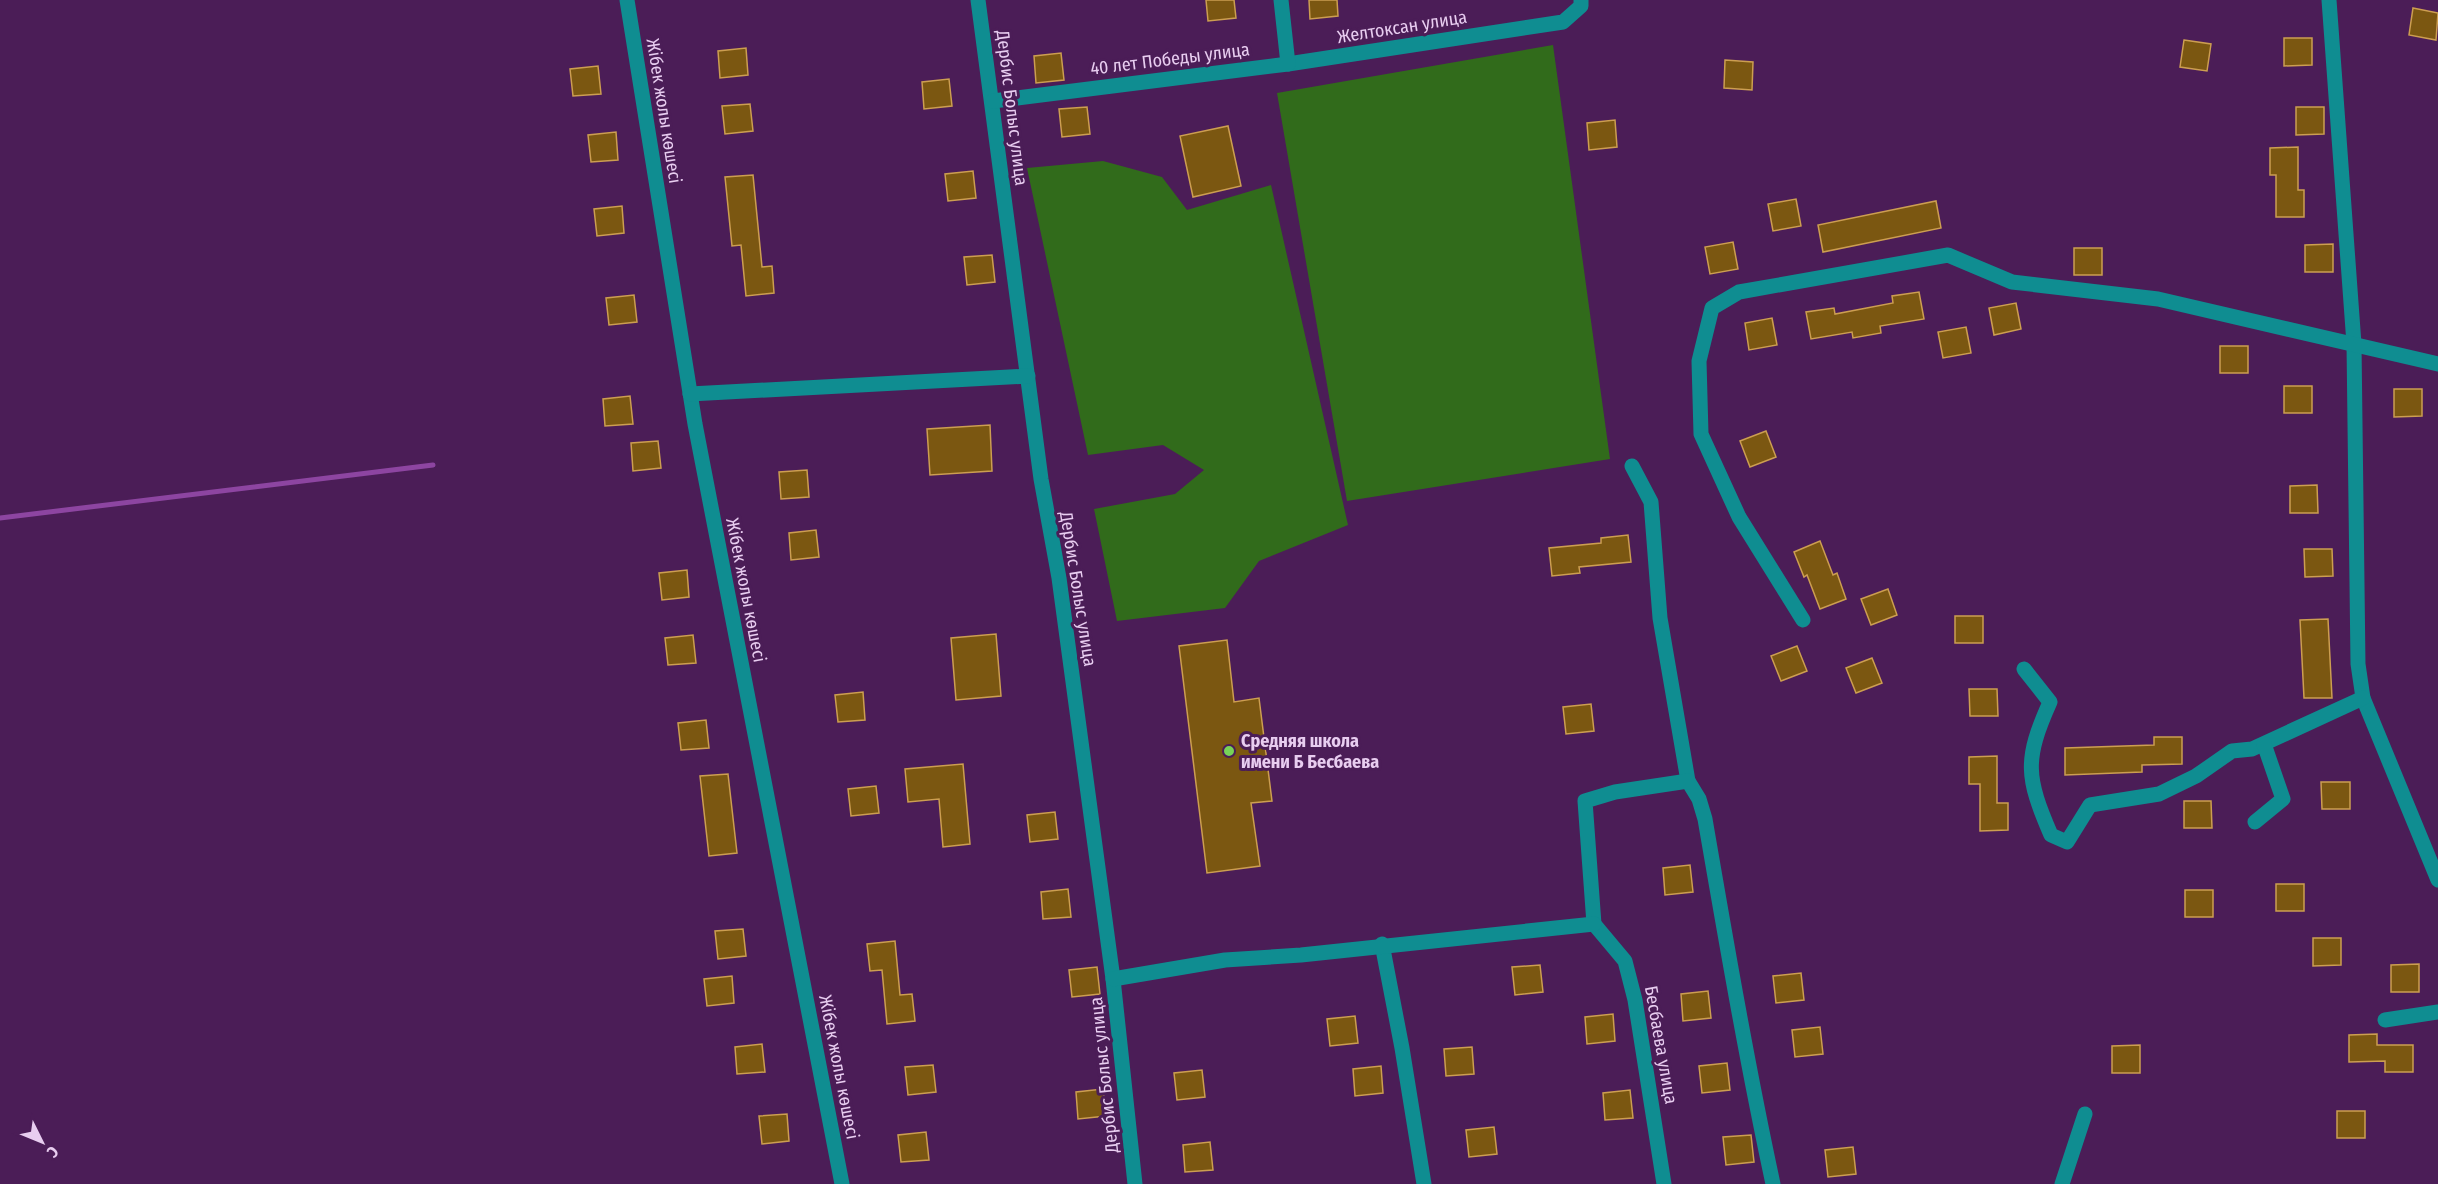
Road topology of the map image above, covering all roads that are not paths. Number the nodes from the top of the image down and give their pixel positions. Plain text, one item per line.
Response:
1 (627, 0) edge
2 (978, 0) edge
3 (1281, 0) edge
4 (1581, 0) edge
5 (2329, 0) edge
6 (1288, 64) junction
7 (993, 101) junction
8 (2354, 344) junction
9 (2438, 364) edge
10 (1028, 376) junction
11 (690, 394) junction
12 (1632, 466) dead end
13 (1803, 620) dead end
14 (2024, 669) dead end
15 (2363, 698) junction
16 (2264, 744) junction
17 (1688, 781) junction
18 (2255, 822) dead end
19 (2438, 880) edge
20 (1594, 924) junction
21 (1382, 944) junction
22 (1113, 979) junction
23 (2438, 1012) edge
24 (2385, 1020) dead end
25 (2085, 1114) dead end
26 (842, 1184) edge
27 (1135, 1184) edge
28 (1424, 1184) edge
29 (1664, 1184) edge
30 (1773, 1184) edge
31 (2062, 1184) edge

1 - 11 street, Жібек жолы көшесі
2 - 7 street, Дербис Болыс улица
3 - 6 street
4 - 6 street, Желтоксан улица
5 - 8 street
6 - 7 street, 40 лет Победы улица
7 - 10 street, Дербис Болыс улица
8 - 9 street
8 - 13 street
8 - 15 street
10 - 11 street
10 - 22 street, Дербис Болыс улица
11 - 26 street, Жібек жолы көшесі
12 - 17 street
14 - 16 street
15 - 16 street
15 - 19 street
16 - 18 street
17 - 20 street
17 - 30 street
20 - 21 street
20 - 29 street, Бесбаева улица
21 - 22 street
21 - 28 street
22 - 27 street, Дербис Болыс улица
23 - 24 street
25 - 31 street

